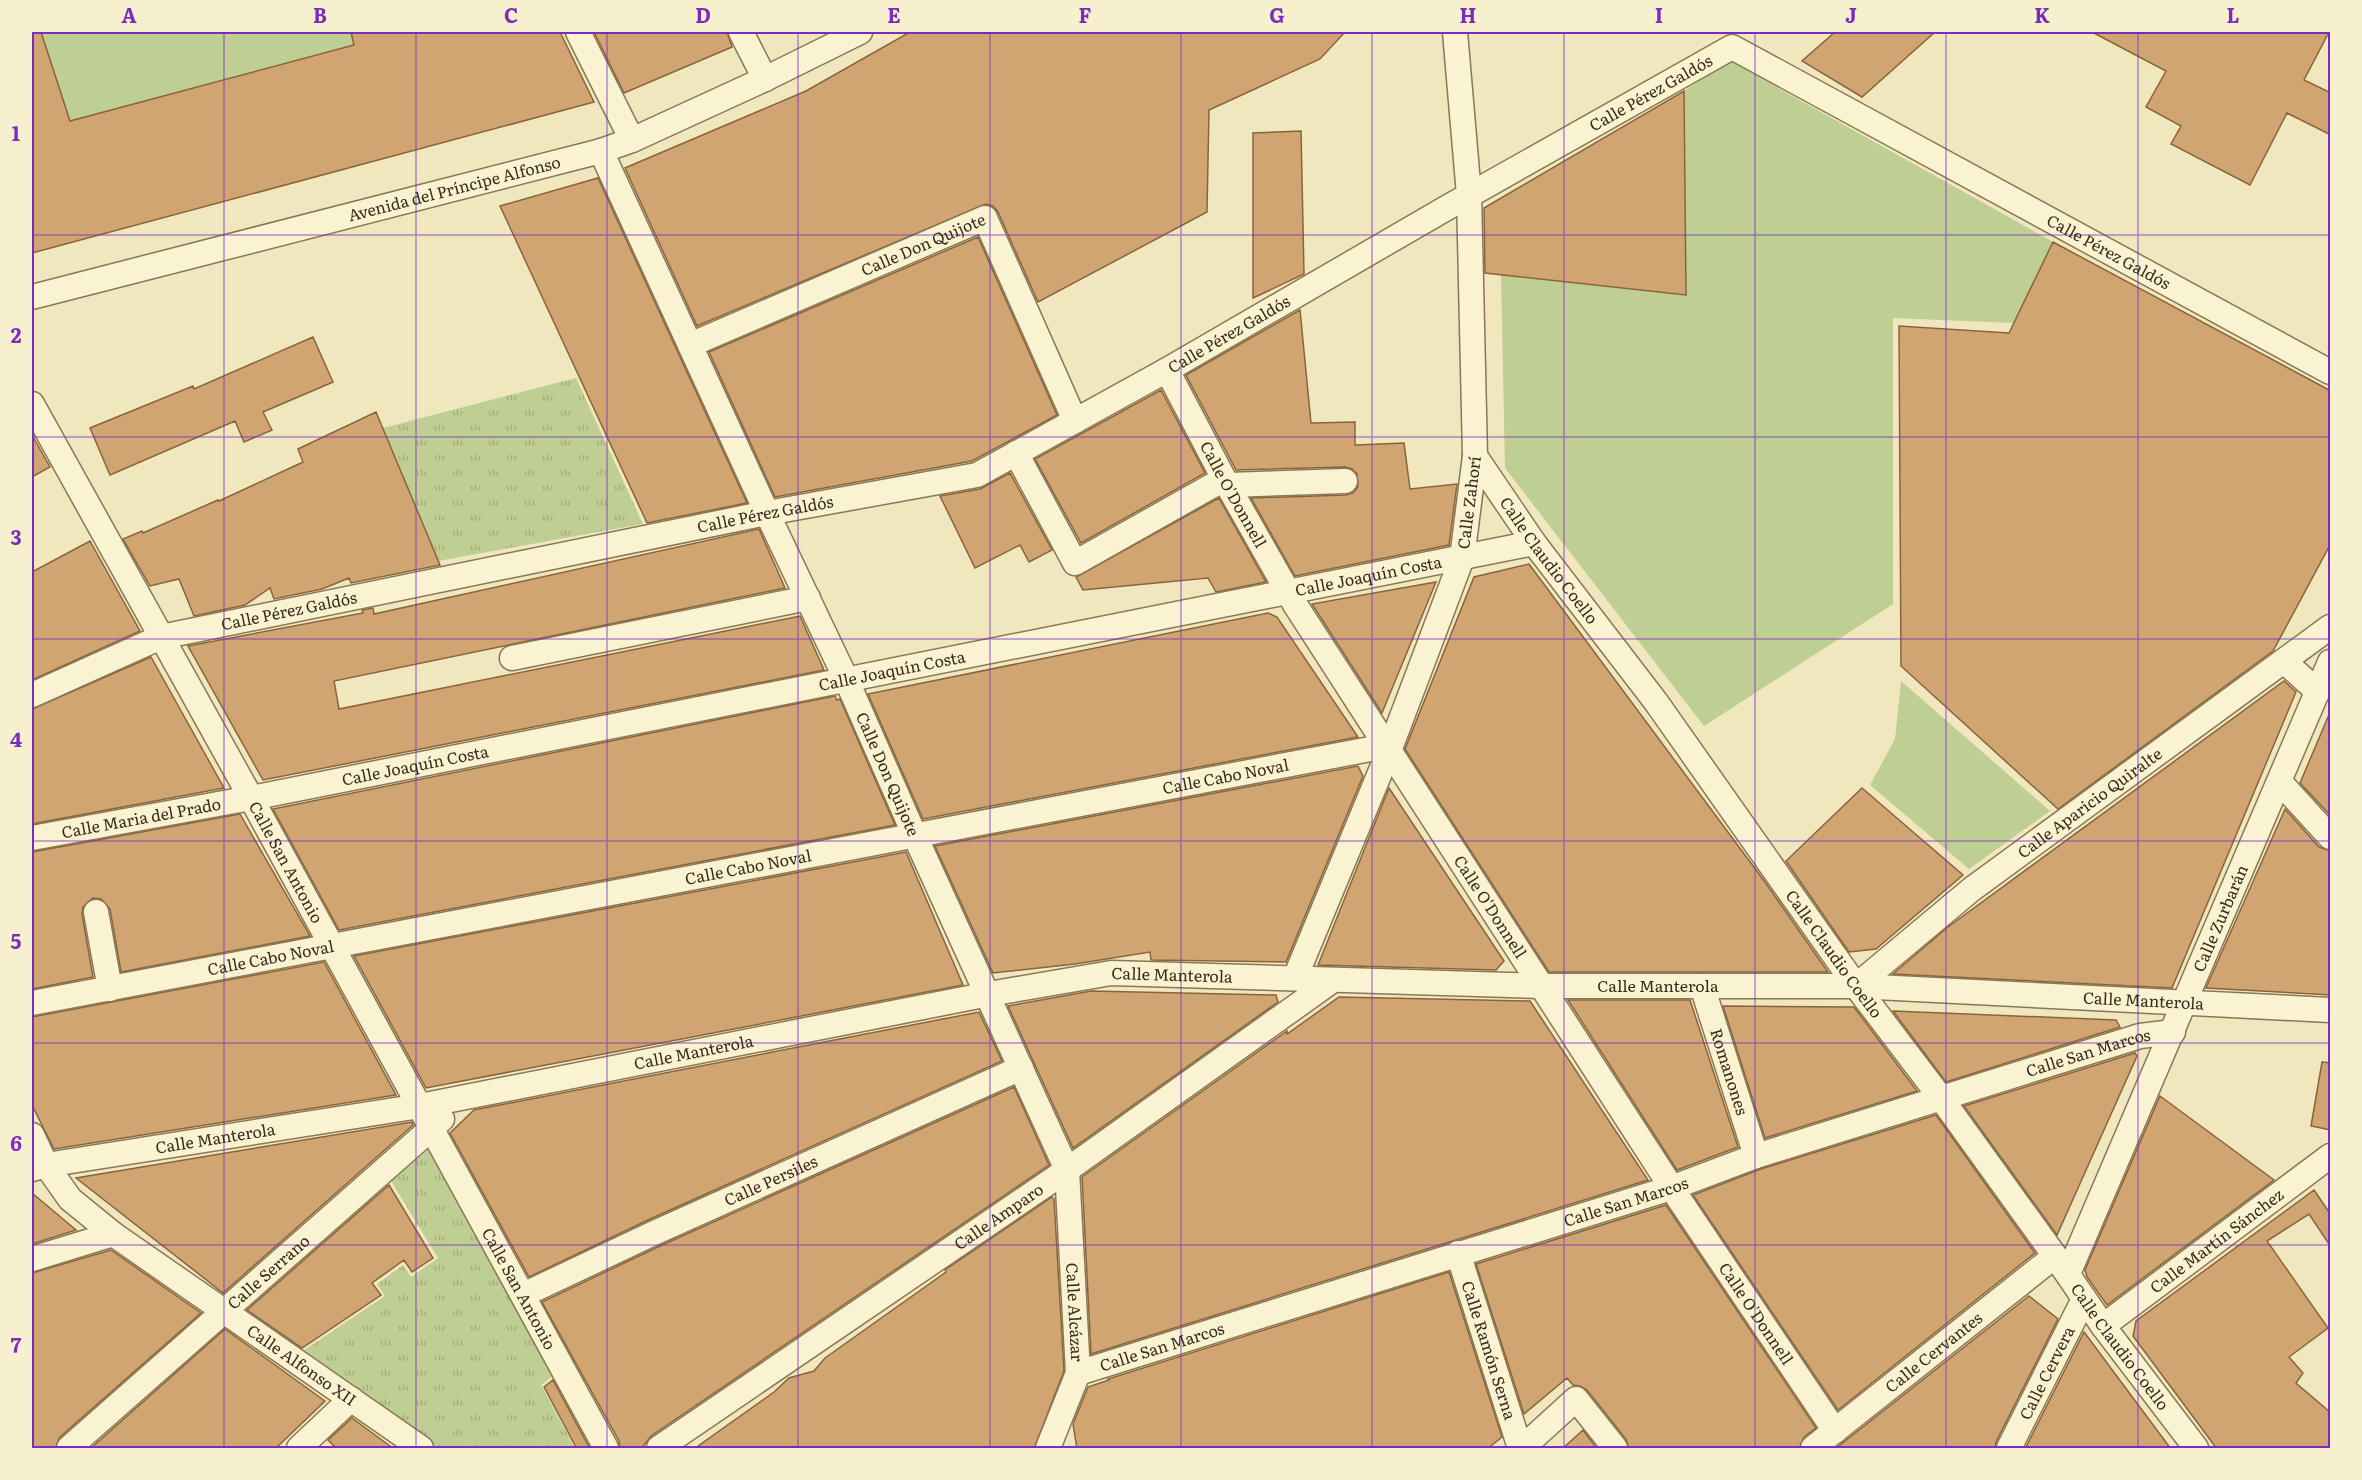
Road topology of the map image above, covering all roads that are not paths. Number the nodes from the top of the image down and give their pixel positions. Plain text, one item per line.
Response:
1 (578, 32) edge
2 (741, 32) edge
3 (860, 32) edge
4 (1455, 32) edge
5 (765, 79) junction
6 (632, 140) junction
7 (601, 150) junction
8 (1469, 195) junction
9 (32, 297) edge
10 (690, 345) junction
11 (1167, 370) junction
12 (2331, 372) edge
13 (32, 404) edge
14 (1075, 421) junction
15 (1016, 453) junction
16 (1475, 456) junction
17 (1345, 481) dead end
18 (1226, 482) junction
19 (767, 513) junction
20 (1534, 543) junction
21 (1462, 558) junction
22 (1288, 592) junction
23 (808, 598) junction
24 (2331, 627) edge
25 (161, 637) junction
26 (512, 658) dead end
27 (2284, 661) junction
28 (2331, 662) edge
29 (847, 681) junction
30 (2318, 692) junction
31 (32, 695) edge
32 (1387, 748) junction
33 (2280, 782) junction
34 (251, 798) junction
35 (915, 836) junction
36 (2331, 837) edge
37 (32, 838) edge
38 (96, 912) dead end
39 (333, 947) junction
40 (1295, 978) junction
41 (1333, 980) junction
42 (1542, 986) junction
43 (1702, 986) junction
44 (1856, 986) junction
45 (110, 989) junction
46 (988, 994) junction
47 (32, 1003) edge
48 (2184, 1005) junction
49 (2331, 1010) edge
50 (2174, 1032) junction
51 (1021, 1068) junction
52 (467, 1097) junction
53 (1941, 1098) junction
54 (420, 1106) junction
55 (432, 1128) junction
56 (32, 1135) edge
57 (1756, 1156) junction
58 (2331, 1156) edge
59 (39, 1167) edge
60 (1067, 1170) junction
61 (1671, 1188) junction
62 (113, 1234) junction
63 (1458, 1253) junction
64 (32, 1259) edge
65 (2062, 1265) junction
66 (523, 1295) junction
67 (2084, 1299) junction
68 (225, 1310) junction
69 (2103, 1326) junction
70 (1078, 1373) junction
71 (351, 1399) junction
72 (1835, 1431) junction
73 (1057, 1443) edge
74 (310, 1445) edge
75 (69, 1449) edge
76 (421, 1449) edge
77 (606, 1449) edge
78 (659, 1449) edge
79 (1521, 1449) edge
80 (1615, 1449) edge
81 (1813, 1449) edge
82 (2009, 1449) edge
83 (2196, 1449) edge

1 - 6 street
2 - 5 street
3 - 5 street, Avenida del Príncipe Alfonso
4 - 8 street, Calle Zahorí
5 - 6 street, Avenida del Príncipe Alfonso
6 - 7 street, Avenida del Príncipe Alfonso
7 - 9 street, Avenida del Príncipe Alfonso
7 - 10 street, Calle Don Quijote
8 - 11 street, Calle Pérez Galdós
8 - 12 street, Calle Pérez Galdós
8 - 16 street, Calle Zahorí
10 - 14 street, Calle Don Quijote
10 - 19 street, Calle Don Quijote
11 - 14 street, Calle Pérez Galdós
11 - 18 street, Calle O'Donnell
13 - 25 street, Calle San Antonio
14 - 15 street, Calle Pérez Galdós
15 - 18 street
15 - 19 street, Calle Pérez Galdós
16 - 20 street, Calle Claudio Coello
16 - 21 street, Calle Zahorí
17 - 18 street
18 - 22 street, Calle O'Donnell
19 - 23 street, Calle Don Quijote
19 - 25 street, Calle Pérez Galdós
20 - 21 street, Calle Joaquín Costa
20 - 44 street, Calle Claudio Coello
21 - 22 street, Calle Joaquín Costa
21 - 32 street, Calle Zahorí
22 - 29 street, Calle Joaquín Costa
22 - 32 street, Calle O'Donnell
23 - 26 street
23 - 29 street, Calle Don Quijote
24 - 27 street, Calle Aparicio Quiralte
25 - 31 street, Calle Pérez Galdós
25 - 34 street, Calle San Antonio
27 - 30 street
27 - 44 street, Calle Aparicio Quiralte
28 - 30 street, Calle Zurbarán
29 - 34 street, Calle Joaquín Costa
29 - 35 street, Calle Don Quijote
30 - 33 street, Calle Zurbarán
32 - 35 street, Calle Cabo Noval
32 - 40 street, Calle Zahorí
32 - 42 street, Calle O'Donnell
33 - 36 street
33 - 48 street, Calle Zurbarán
34 - 37 street, Calle Maria del Prado
34 - 39 street, Calle San Antonio
35 - 39 street, Calle Cabo Noval
35 - 46 street, Calle Don Quijote
38 - 45 street
39 - 45 street, Calle Cabo Noval
39 - 54 street, Calle San Antonio
40 - 41 street, Calle Manterola
40 - 46 street, Calle Manterola
41 - 42 street, Calle Manterola
41 - 60 street, Calle Amparo
42 - 43 street, Calle Manterola
42 - 61 street, Calle O'Donnell
43 - 44 street, Calle Manterola
43 - 57 street, Romanones
44 - 48 street, Calle Manterola
44 - 53 street, Calle Claudio Coello
45 - 47 street, Calle Cabo Noval
46 - 51 street, Calle Don Quijote
46 - 52 street, Calle Manterola
48 - 49 street, Calle Manterola
48 - 50 street, Calle Zurbarán
50 - 53 street, Calle San Marcos
50 - 65 street, Calle Zurbarán
51 - 60 street, Calle Don Quijote
51 - 66 street, Calle Persiles
52 - 54 street, Calle Manterola
52 - 55 street, Calle Serrano
53 - 57 street, Calle San Marcos
53 - 65 street, Calle Claudio Coello
54 - 55 street, Calle San Antonio
54 - 59 street, Calle Manterola
55 - 66 street, Calle San Antonio
55 - 68 street, Calle Serrano
56 - 59 street, Calle Alfonso XII
57 - 61 street, Calle San Marcos
58 - 69 street, Calle Martín Sánchez
59 - 62 street, Calle Alfonso XII
60 - 70 street, Calle Alcázar
60 - 78 street, Calle Amparo
61 - 63 street, Calle San Marcos
61 - 72 street, Calle O'Donnell
62 - 64 street
62 - 68 street, Calle Alfonso XII
63 - 70 street, Calle San Marcos
63 - 79 street, Calle Ramón Serna
65 - 67 street, Calle Claudio Coello
65 - 72 street, Calle Cervantes
66 - 77 street, Calle San Antonio
67 - 69 street, Calle Claudio Coello
67 - 82 street, Calle Cervera
68 - 71 street, Calle Alfonso XII
68 - 75 street, Calle Serrano
69 - 83 street, Calle Claudio Coello
70 - 73 street, Calle Alcázar
71 - 74 street
71 - 76 street, Calle Alfonso XII
72 - 81 street, Calle Cervantes
79 - 80 street, Calle Ramón Serna

